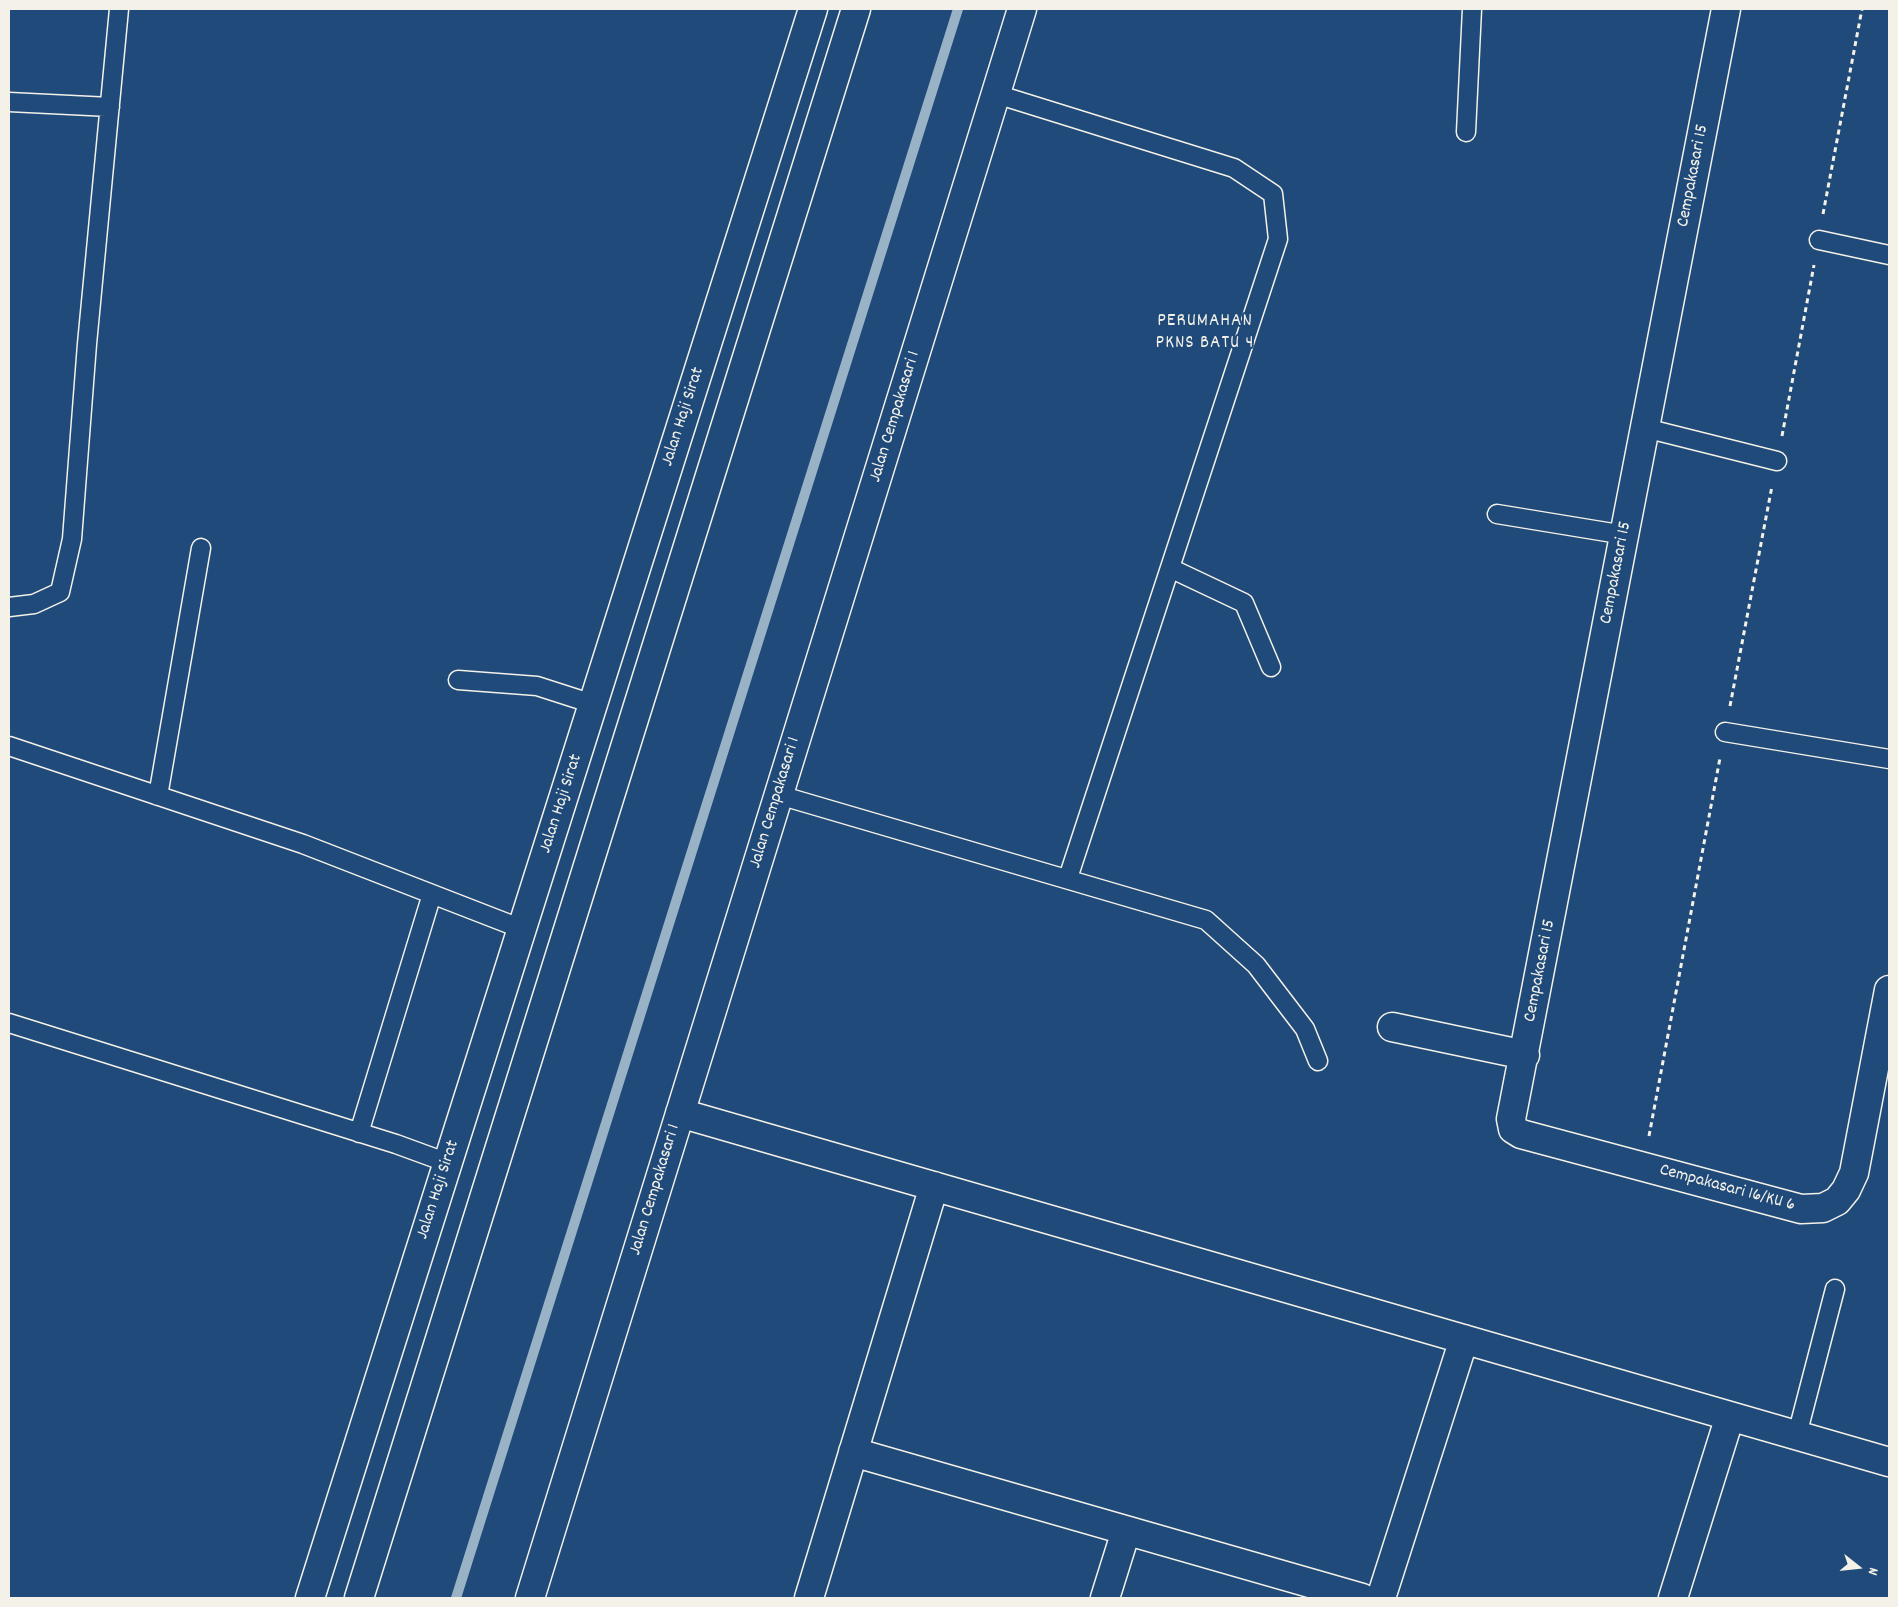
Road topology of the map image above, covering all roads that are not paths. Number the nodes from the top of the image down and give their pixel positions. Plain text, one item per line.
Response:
1 (120, 9) edge
2 (813, 9) edge
3 (856, 9) edge
4 (1022, 9) edge
5 (1472, 9) edge
6 (1726, 9) edge
7 (996, 94) junction
8 (9, 102) edge
9 (110, 107) junction
10 (1466, 132) dead end
11 (1818, 240) road end
12 (1889, 255) edge
13 (1645, 428) junction
14 (1777, 461) road end
15 (1498, 514) dead end
16 (1624, 534) junction
17 (201, 548) dead end
18 (1170, 568) junction
19 (9, 607) edge
20 (1271, 667) dead end
21 (458, 680) dead end
22 (593, 704) junction
23 (1725, 732) road end
24 (9, 746) edge
25 (1889, 759) edge
26 (158, 796) junction
27 (778, 796) junction
28 (1068, 878) junction
29 (432, 894) junction
30 (522, 929) junction
31 (1889, 990) edge
32 (9, 1023) edge
33 (1392, 1027) dead end
34 (1524, 1055) junction
35 (1318, 1060) dead end
36 (680, 1113) junction
37 (359, 1133) junction
38 (1521, 1134) joint
39 (448, 1163) junction
40 (934, 1186) junction
41 (1835, 1289) dead end
42 (1464, 1339) junction
43 (1730, 1416) junction
44 (1796, 1435) junction
45 (853, 1452) junction
46 (1889, 1462) edge
47 (1126, 1531) junction
48 (310, 1598) edge
49 (359, 1598) edge
50 (530, 1598) edge
51 (809, 1598) edge
52 (1105, 1598) edge
53 (1362, 1598) edge
54 (1381, 1598) edge
55 (1673, 1598) edge

1 - 9 lane
2 - 22 street, Jalan Haji Sirat
3 - 49 street
4 - 7 street, Jalan Cempakasari 1
5 - 10 lane
6 - 13 street, Cempakasari 15
7 - 18 lane
7 - 27 street, Jalan Cempakasari 1
8 - 9 lane
9 - 19 lane
11 - 12 lane
13 - 14 lane
13 - 16 street, Cempakasari 15
15 - 16 lane
16 - 34 street, Cempakasari 15
17 - 26 lane
18 - 20 lane
18 - 28 lane
21 - 22 lane
22 - 30 street, Jalan Haji Sirat
23 - 25 lane
24 - 26 lane
26 - 29 lane
27 - 28 lane
27 - 36 street, Jalan Cempakasari 1
28 - 35 lane
29 - 30 lane
29 - 37 lane
30 - 39 street, Jalan Haji Sirat
31 - 38 street, Cempakasari 16/KU 6
32 - 37 lane
33 - 34 street
34 - 38 street, Cempakasari 15
36 - 40 street
36 - 50 street, Jalan Cempakasari 1
37 - 39 lane
39 - 48 street, Jalan Haji Sirat
40 - 42 street
40 - 45 street
41 - 44 lane
42 - 43 street
42 - 54 street
43 - 44 street
43 - 55 street
44 - 46 street
45 - 47 street
45 - 51 street
47 - 52 street
47 - 53 street

